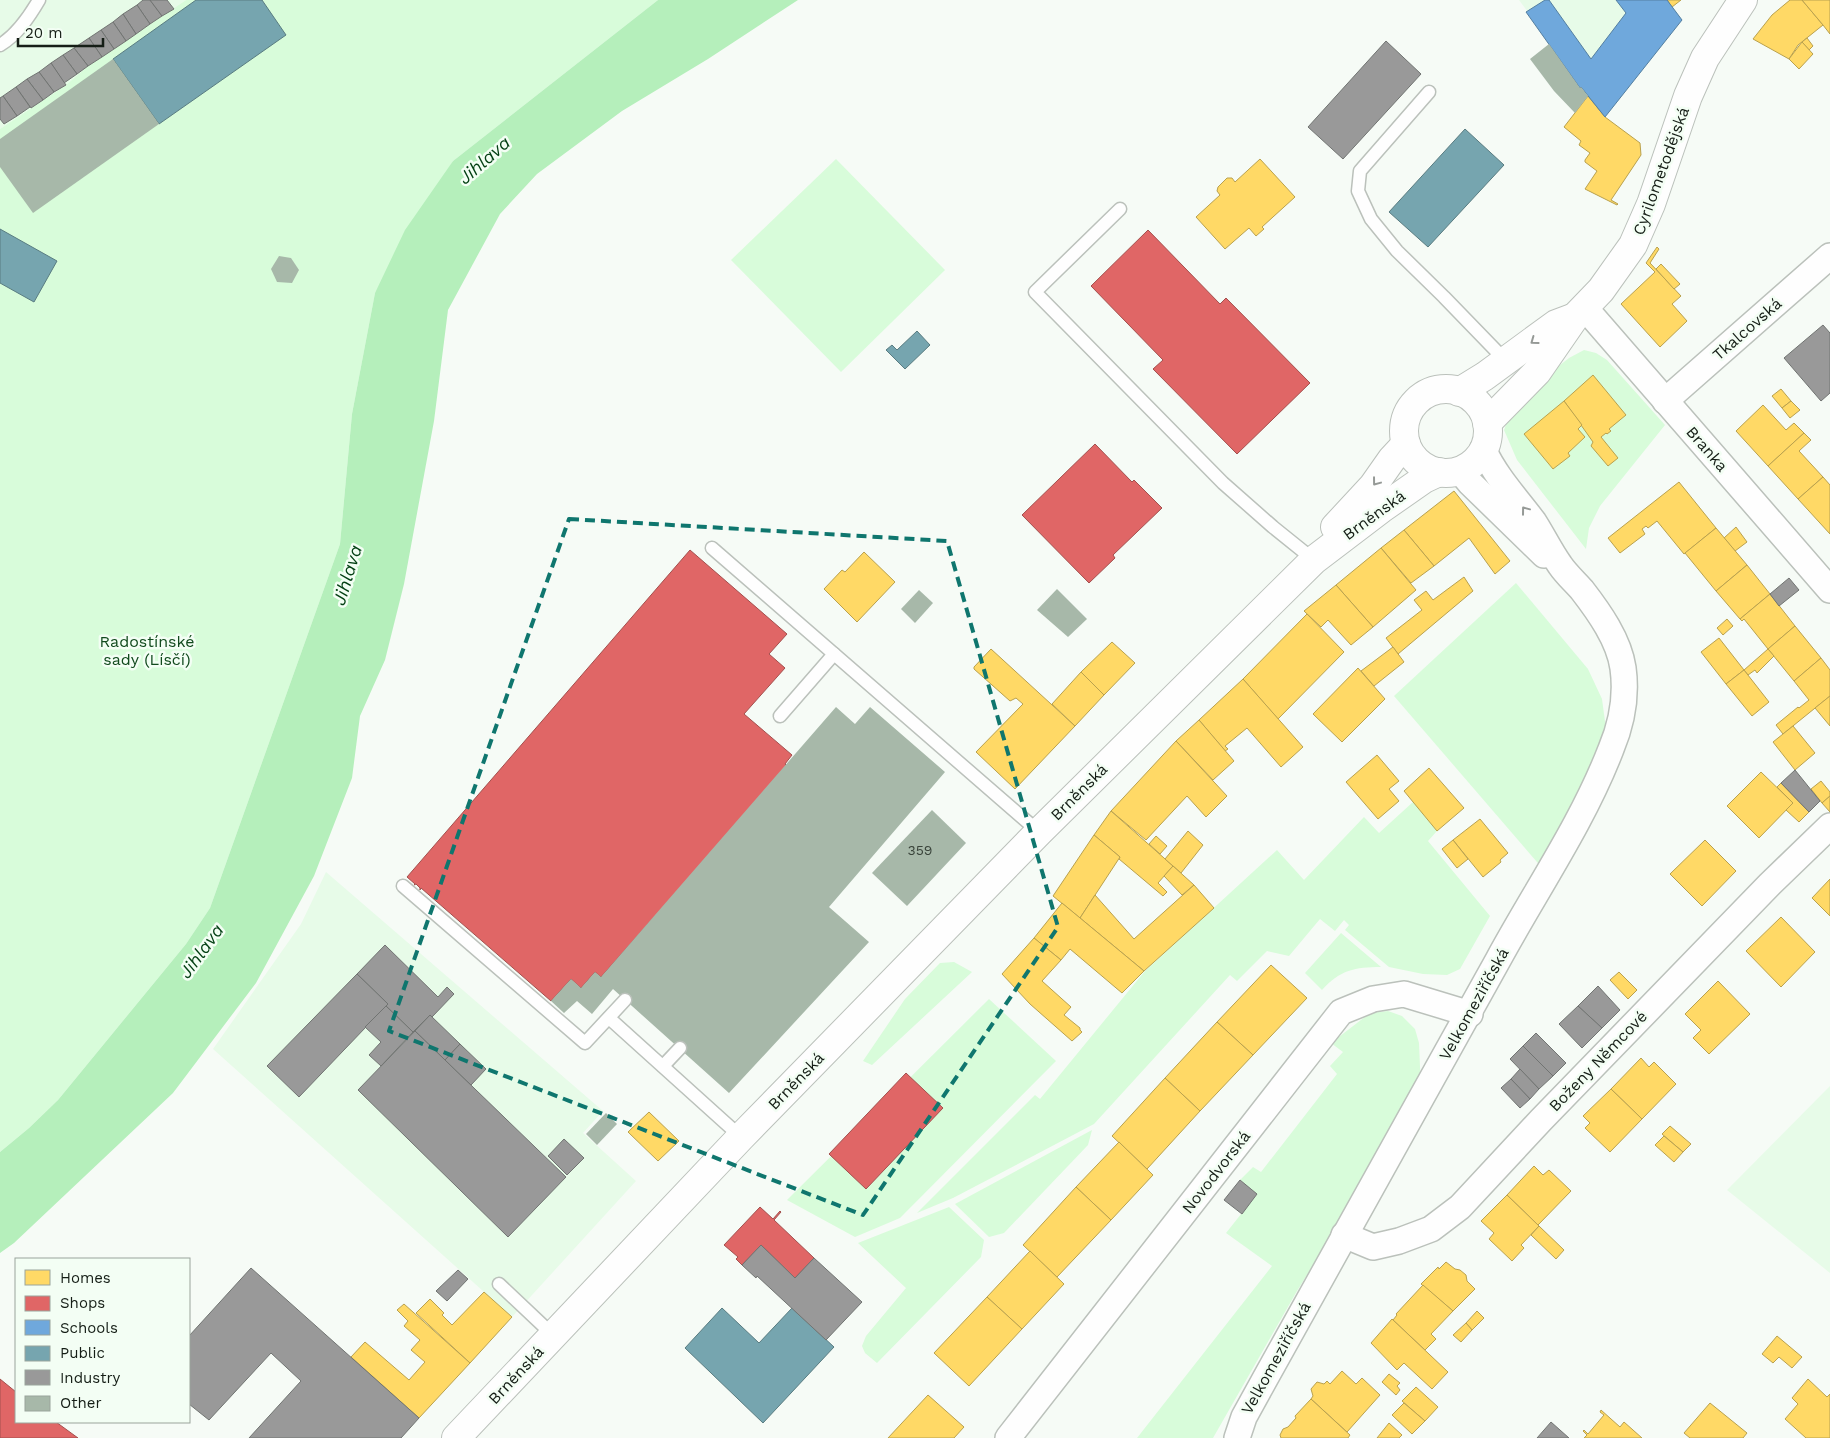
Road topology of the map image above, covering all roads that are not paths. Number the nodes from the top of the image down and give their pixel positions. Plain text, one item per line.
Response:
1 (39, 0) edge
2 (1743, 0) edge
3 (0, 45) edge
4 (1429, 92) dead end
5 (1120, 210) dead end
6 (1830, 256) edge
7 (1580, 312) junction
8 (1506, 361) junction
9 (1458, 392) junction
10 (1665, 401) junction
11 (1487, 423) junction
12 (1406, 444) junction
13 (1483, 449) junction
14 (1449, 472) junction
15 (712, 548) dead end
16 (1314, 560) junction
17 (1560, 566) junction
18 (1830, 590) edge
19 (834, 654) junction
20 (780, 716) dead end
21 (1830, 826) edge
22 (1039, 832) junction
23 (403, 886) dead end
24 (625, 1000) dead end
25 (1470, 1014) junction
26 (608, 1018) junction
27 (680, 1048) dead end
28 (663, 1066) junction
29 (741, 1137) junction
30 (1344, 1235) junction
31 (499, 1284) dead end
32 (553, 1335) junction
33 (456, 1438) edge
34 (1008, 1438) edge
35 (1237, 1438) edge

1 - 3 lane
2 - 7 street, Cyrilometodějská
4 - 8 lane
5 - 16 lane
6 - 10 street, Tkalcovská
7 -> 8 street
7 - 10 street, Branka
7 - 11 street, Cyrilometodějská
8 - 9 street
9 - 11 street
9 - 12 street
10 - 18 street, Branka
11 - 13 street
12 - 14 street
12 -> 16 street
13 - 14 street
17 -> 13 street
14 - 16 street, Brněnská
14 - 17 street
15 - 19 lane
16 - 22 street, Brněnská
17 - 25 street, Velkomeziříčská
19 - 20 lane
19 - 22 lane
21 - 30 street, Boženy Němcové
22 - 29 street, Brněnská
23 - 26 lane
24 - 26 lane
25 - 30 street, Velkomeziříčská
25 - 34 street, Novodvorská
26 - 28 lane
27 - 28 lane
28 - 29 lane
29 - 32 street, Brněnská
30 - 35 street, Velkomeziříčská
31 - 32 lane
32 - 33 street, Brněnská

